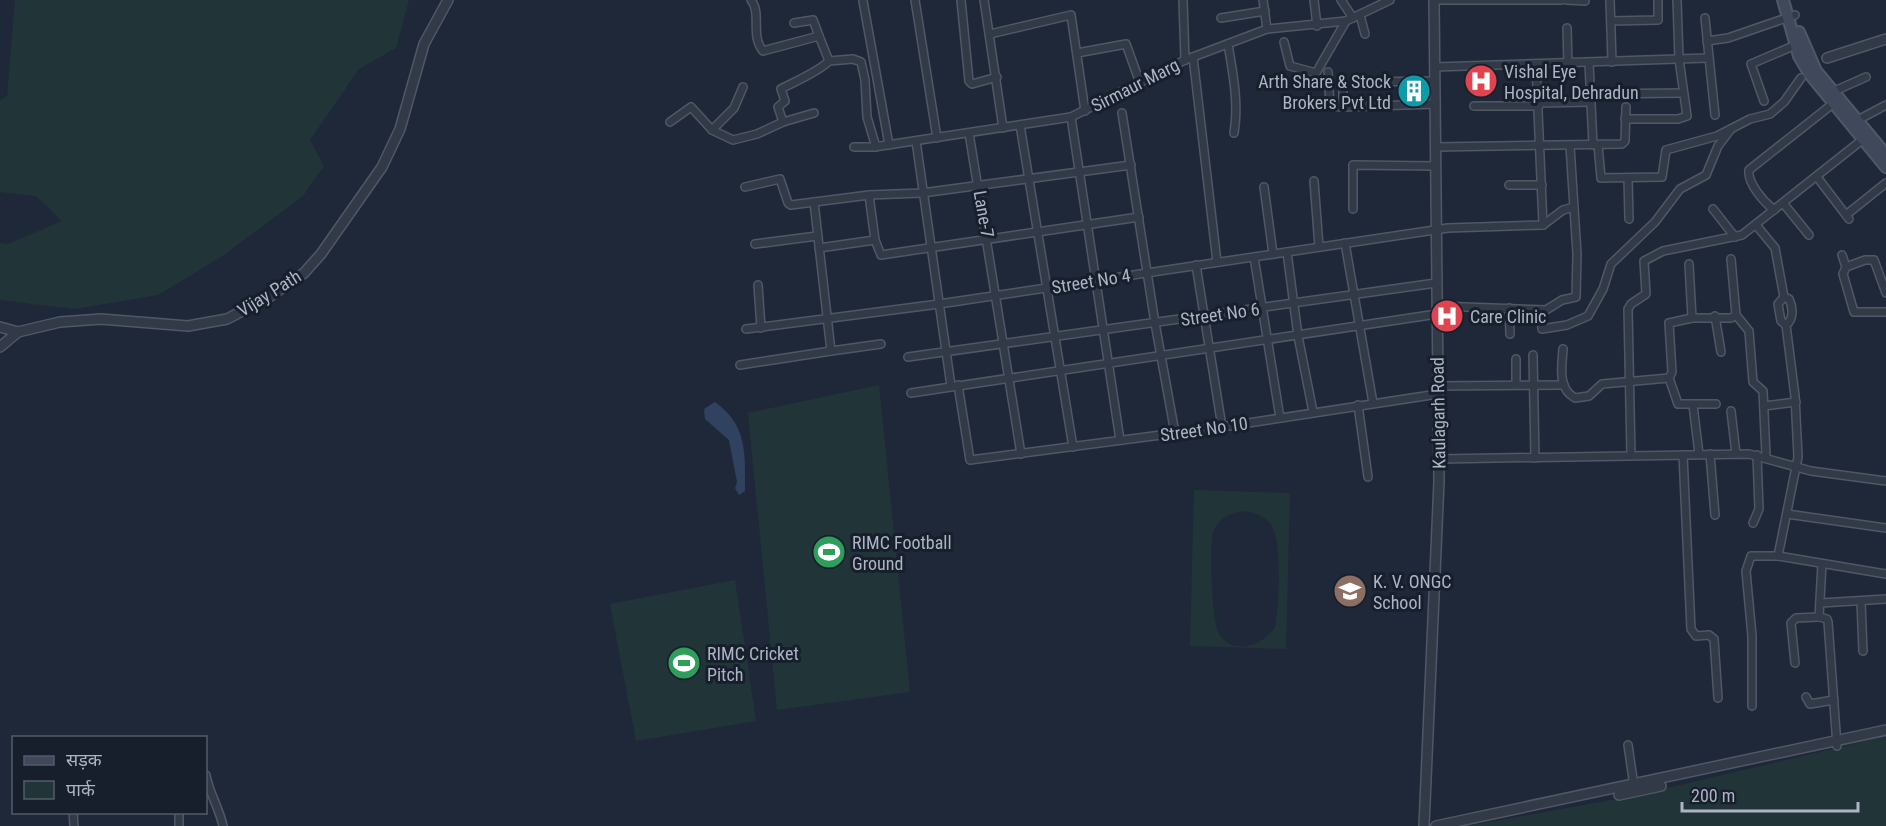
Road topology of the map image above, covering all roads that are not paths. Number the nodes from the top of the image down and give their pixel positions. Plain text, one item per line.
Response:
1 (447, 0) edge
2 (750, 0) edge
3 (915, 0) edge
4 (961, 0) edge
5 (984, 0) edge
6 (1183, 0) edge
7 (1263, 0) edge
8 (1314, 0) edge
9 (1341, 0) edge
10 (1434, 0) edge
11 (1562, 0) edge
12 (1567, 0) edge
13 (1610, 0) edge
14 (1658, 0) edge
15 (1677, 0) edge
16 (1783, 0) edge
17 (1790, 0) edge
18 (863, 1) edge
19 (1386, 1) edge
20 (1585, 1) edge
21 (1265, 11) junction
22 (1791, 16) junction
23 (1221, 18) dead end
24 (1353, 18) junction
25 (1705, 18) dead end
26 (1611, 21) junction
27 (794, 23) dead end
28 (1317, 26) junction
29 (1567, 28) dead end
30 (1267, 29) junction
31 (990, 34) junction
32 (1365, 34) dead end
33 (819, 36) junction
34 (1886, 39) edge
35 (1707, 41) junction
36 (1284, 42) dead end
37 (1799, 43) junction
38 (1228, 44) junction
39 (1077, 53) junction
40 (1193, 57) junction
41 (1708, 58) junction
42 (1679, 59) junction
43 (1185, 60) junction
44 (1824, 60) dead end
45 (829, 62) junction
46 (1612, 62) junction
47 (1589, 63) junction
48 (1568, 64) junction
49 (1536, 65) junction
50 (1435, 67) junction
51 (1328, 72) dead end
52 (997, 77) junction
53 (1866, 77) dead end
54 (1801, 78) dead end
55 (1435, 81) junction
56 (1363, 82) dead end
57 (1140, 83) junction
58 (743, 87) dead end
59 (1343, 90) dead end
60 (1683, 93) junction
61 (1591, 98) junction
62 (1833, 98) junction
63 (1764, 101) dead end
64 (1539, 104) junction
65 (1436, 105) junction
66 (1886, 105) edge
67 (1474, 106) dead end
68 (1343, 107) junction
69 (1626, 107) dead end
70 (1085, 111) junction
71 (814, 113) dead end
72 (1122, 113) dead end
73 (1715, 115) dead end
74 (1071, 117) junction
75 (1625, 119) junction
76 (1856, 121) junction
77 (670, 122) dead end
78 (783, 122) junction
79 (1020, 125) junction
80 (1003, 128) junction
81 (1731, 129) junction
82 (712, 130) junction
83 (969, 133) junction
84 (1234, 133) dead end
85 (937, 138) junction
86 (1862, 140) junction
87 (916, 141) junction
88 (889, 145) junction
89 (1540, 145) junction
90 (1595, 145) junction
91 (1570, 146) junction
92 (854, 147) dead end
93 (875, 147) junction
94 (1436, 147) junction
95 (1886, 155) edge
96 (1131, 165) junction
97 (1436, 166) junction
98 (1886, 167) edge
99 (1080, 172) junction
100 (1817, 177) junction
101 (1628, 178) junction
102 (1029, 179) junction
103 (1314, 181) dead end
104 (1886, 183) edge
105 (1509, 185) dead end
106 (1542, 185) junction
107 (745, 187) dead end
108 (979, 187) junction
109 (1264, 187) dead end
110 (922, 194) junction
111 (869, 195) junction
112 (814, 202) junction
113 (1783, 203) junction
114 (1574, 207) junction
115 (1353, 209) dead end
116 (1713, 209) dead end
117 (1774, 210) junction
118 (1139, 217) junction
119 (1629, 219) dead end
120 (1087, 225) junction
121 (1543, 225) junction
122 (1756, 225) junction
123 (1436, 230) junction
124 (1038, 232) junction
125 (1809, 235) dead end
126 (817, 236) junction
127 (1735, 237) junction
128 (875, 240) junction
129 (988, 240) junction
130 (1345, 243) junction
131 (755, 244) dead end
132 (1319, 247) junction
133 (819, 248) junction
134 (931, 249) junction
135 (1287, 252) junction
136 (1273, 254) junction
137 (1842, 255) dead end
138 (1254, 257) junction
139 (1731, 259) dead end
140 (1217, 262) junction
141 (1689, 264) dead end
142 (1196, 266) junction
143 (1846, 267) junction
144 (1148, 273) junction
145 (1096, 280) junction
146 (1436, 283) junction
147 (758, 285) dead end
148 (1048, 288) junction
149 (1886, 293) edge
150 (997, 295) junction
151 (1353, 295) junction
152 (1784, 297) junction
153 (1294, 303) junction
154 (939, 304) junction
155 (1262, 308) junction
156 (1509, 308) junction
157 (1437, 310) junction
158 (1541, 310) junction
159 (1886, 312) edge
160 (1736, 315) junction
161 (1204, 316) junction
162 (1715, 316) junction
163 (828, 318) junction
164 (1692, 318) junction
165 (1155, 323) junction
166 (1786, 325) junction
167 (1358, 326) junction
168 (0, 327) edge
169 (761, 328) junction
170 (746, 329) dead end
171 (1103, 331) junction
172 (18, 332) junction
173 (1510, 334) dead end
174 (1056, 336) junction
175 (1298, 336) junction
176 (1266, 340) junction
177 (881, 344) dead end
178 (1004, 344) junction
179 (0, 347) edge
180 (1210, 348) junction
181 (1563, 349) dead end
182 (831, 351) junction
183 (1721, 351) dead end
184 (946, 352) junction
185 (1160, 355) junction
186 (1533, 355) dead end
187 (908, 357) dead end
188 (1516, 359) dead end
189 (1108, 362) junction
190 (740, 365) dead end
191 (1061, 370) junction
192 (1010, 377) junction
193 (1669, 378) junction
194 (1629, 381) junction
195 (1516, 385) junction
196 (1533, 385) junction
197 (1564, 385) junction
198 (955, 386) junction
199 (1438, 390) junction
200 (911, 393) dead end
201 (1796, 402) junction
202 (1373, 403) junction
203 (1716, 404) dead end
204 (1358, 405) junction
205 (1693, 405) junction
206 (1764, 406) junction
207 (1731, 411) dead end
208 (1313, 412) junction
209 (1280, 418) junction
210 (1221, 427) junction
211 (1175, 433) junction
212 (1120, 441) junction
213 (1073, 447) junction
214 (1021, 454) junction
215 (1699, 454) junction
216 (1710, 454) junction
217 (1736, 454) junction
218 (1631, 455) junction
219 (1683, 455) junction
220 (1761, 455) junction
221 (1535, 458) junction
222 (1439, 459) junction
223 (1796, 467) junction
224 (1368, 477) dead end
225 (1886, 481) edge
226 (1787, 514) junction
227 (1715, 515) dead end
228 (1753, 523) dead end
229 (1886, 528) edge
230 (1778, 556) junction
231 (1822, 564) junction
232 (1886, 574) edge
233 (1886, 599) edge
234 (1861, 602) junction
235 (1821, 603) junction
236 (1819, 617) junction
237 (1863, 651) dead end
238 (1795, 663) dead end
239 (1806, 697) dead end
240 (1718, 698) dead end
241 (1834, 700) junction
242 (1752, 706) dead end
243 (1886, 730) edge
244 (1886, 736) edge
245 (1837, 744) junction
246 (1628, 745) dead end
247 (207, 781) edge
248 (1634, 786) junction
249 (223, 826) edge
250 (1424, 826) edge
251 (1436, 826) edge
252 (1457, 826) edge

1 - 172 street, Vijay Path
2 - 33 street
3 - 85 street
4 - 52 street
5 - 31 street
6 - 43 street
7 - 21 street
8 - 28 street
9 - 24 street
10 - 11 street
10 - 50 street, Kaulagarh Road
12 - 20 street
13 - 26 street
14 - 26 street
15 - 42 street
16 - 22 main road
17 - 22 main road
18 - 88 street
19 - 24 street, Sirmaur Marg
21 - 23 street
21 - 30 street
22 - 35 street
22 - 37 main road
24 - 28 street, Sirmaur Marg
24 - 32 street
24 - 36 street
25 - 35 street
26 - 46 street
27 - 33 street
28 - 30 street, Sirmaur Marg
29 - 48 street
30 - 38 street, Sirmaur Marg
31 - 39 street
31 - 52 street
33 - 45 street
34 - 44 street
35 - 41 street
37 - 62 main road
37 - 63 street
38 - 40 street, Sirmaur Marg
38 - 84 street
39 - 57 street
39 - 70 street
40 - 43 street, Sirmaur Marg
40 - 140 street
41 - 42 street
41 - 73 street
42 - 46 street
42 - 60 street
43 - 57 street, Sirmaur Marg
45 - 78 street
45 - 93 street
46 - 47 street
47 - 48 street
47 - 61 street
48 - 49 street
49 - 50 street
49 - 64 street
50 - 55 street, Kaulagarh Road
51 - 68 street
52 - 80 street
53 - 62 street
54 - 81 street
55 - 56 street
55 - 65 street, Kaulagarh Road
57 - 70 street, Sirmaur Marg
58 - 82 street
59 - 68 street
60 - 61 street
60 - 75 street
61 - 64 street
61 - 90 street
62 - 76 main road
62 - 86 main road
62 - 117 street
64 - 67 street
64 - 89 street
65 - 68 street
65 - 94 street, Kaulagarh Road
66 - 76 street
69 - 75 street
70 - 74 street, Sirmaur Marg
71 - 78 street
72 - 96 street
74 - 79 street, Sirmaur Marg
74 - 99 street
75 - 90 street
76 - 95 main road
77 - 82 street
78 - 82 street
79 - 80 street, Sirmaur Marg
79 - 102 street
80 - 83 street, Sirmaur Marg
81 - 101 street
81 - 158 street
83 - 85 street, Sirmaur Marg
83 - 108 street, Lane-7
85 - 87 street, Sirmaur Marg
86 - 98 main road
86 - 100 street
87 - 88 street, Sirmaur Marg
87 - 110 street
88 - 93 street, Sirmaur Marg
89 - 91 street
89 - 94 street
89 - 106 street
90 - 91 street
90 - 101 street
91 - 114 street
92 - 93 street, Sirmaur Marg
94 - 97 street, Kaulagarh Road
96 - 99 street
96 - 118 street
97 - 115 street
97 - 123 street, Kaulagarh Road
99 - 102 street
99 - 120 street
100 - 104 street
100 - 113 street
101 - 119 street
102 - 108 street
102 - 124 street
103 - 132 street
105 - 106 street
106 - 121 street
107 - 112 street
108 - 110 street
108 - 129 street, Lane-7
109 - 136 street
110 - 111 street
110 - 134 street
111 - 112 street
111 - 128 street
112 - 126 street
113 - 117 street
113 - 125 street
114 - 121 street
114 - 158 street
116 - 127 street
117 - 122 street
118 - 120 street
118 - 144 street
120 - 124 street
120 - 145 street
121 - 123 street, Street No 4
122 - 127 street
122 - 152 street
123 - 130 street, Street No 4
123 - 146 street, Kaulagarh Road
124 - 129 street
124 - 148 street
126 - 131 street
126 - 133 street
127 - 194 street
128 - 133 street
128 - 134 street
129 - 134 street
129 - 150 street, Lane-7
130 - 132 street, Street No 4
130 - 151 street
132 - 135 street, Street No 4
133 - 163 street
134 - 154 street
135 - 136 street, Street No 4
135 - 153 street
136 - 138 street, Street No 4
137 - 143 street
138 - 140 street, Street No 4
138 - 155 street
139 - 160 street
140 - 142 street, Street No 4
141 - 164 street
142 - 144 street, Street No 4
142 - 161 street
143 - 149 street
143 - 159 street
144 - 145 street, Street No 4
144 - 165 street
145 - 148 street, Street No 4
145 - 171 street
146 - 151 street, Street No 6
146 - 157 street, Kaulagarh Road
147 - 169 street
148 - 150 street, Street No 4
148 - 174 street
150 - 154 street, Street No 4
150 - 178 street, Lane-7
151 - 153 street, Street No 6
151 - 167 street
152 - 166 street
152 - 166 street
153 - 155 street, Street No 6
153 - 175 street
154 - 163 street, Street No 4
154 - 184 street
155 - 161 street, Street No 6
155 - 176 street
156 - 157 street
156 - 158 street
156 - 173 street
157 - 167 street
157 - 199 street, Kaulagarh Road
160 - 162 street
160 - 206 street
161 - 165 street, Street No 6
161 - 180 street
162 - 164 street
162 - 183 street
163 - 169 street, Street No 4
163 - 182 street
164 - 193 street
165 - 171 street, Street No 6
165 - 185 street
166 - 201 street
167 - 175 street
167 - 202 street
168 - 172 street, Vijay Path
169 - 170 street, Street No 4
171 - 174 street, Street No 6
171 - 189 street
172 - 179 street
174 - 178 street, Street No 6
174 - 191 street
175 - 176 street
175 - 208 street
176 - 180 street
176 - 209 street
177 - 182 street
178 - 184 street, Street No 6
178 - 192 street, Lane-7
180 - 185 street
180 - 210 street
181 - 197 street
182 - 190 street
184 - 187 street, Street No 6
184 - 198 street
185 - 189 street
185 - 211 street
186 - 196 street
188 - 195 street
189 - 191 street
189 - 212 street
191 - 192 street
191 - 213 street
192 - 198 street
192 - 214 street, Lane-7
193 - 194 street
193 - 205 street
194 - 197 street
194 - 218 street
195 - 196 street, Street No 10
195 - 199 street, Street No 10
196 - 197 street, Street No 10
196 - 221 street
198 - 200 street
198 - 214 street, Street No 10
199 - 202 street, Street No 10
199 - 222 street, Kaulagarh Road
201 - 206 street
201 - 223 street
202 - 204 street, Street No 10
203 - 205 street
204 - 208 street, Street No 10
204 - 224 street
205 - 215 street
206 - 220 street
207 - 217 street
208 - 209 street, Street No 10
209 - 210 street, Street No 10
210 - 211 street, Street No 10
211 - 212 street, Street No 10
212 - 213 street, Street No 10
213 - 214 street, Street No 10
215 - 216 street
215 - 219 street
216 - 217 street
216 - 227 street
217 - 220 street
218 - 219 street
218 - 221 street
219 - 240 street
220 - 223 street
220 - 228 street
221 - 222 street
222 - 250 street, Kaulagarh Road
223 - 225 street
223 - 226 street
226 - 229 street
226 - 230 street
230 - 231 street
230 - 242 street
231 - 232 street
231 - 235 street
233 - 234 street
234 - 235 street
234 - 237 street
235 - 236 street
236 - 238 street
236 - 241 street
239 - 241 street
241 - 245 street
243 - 245 street
244 - 245 street
245 - 248 street
245 - 252 street
246 - 248 street
247 - 249 street
248 - 251 street

